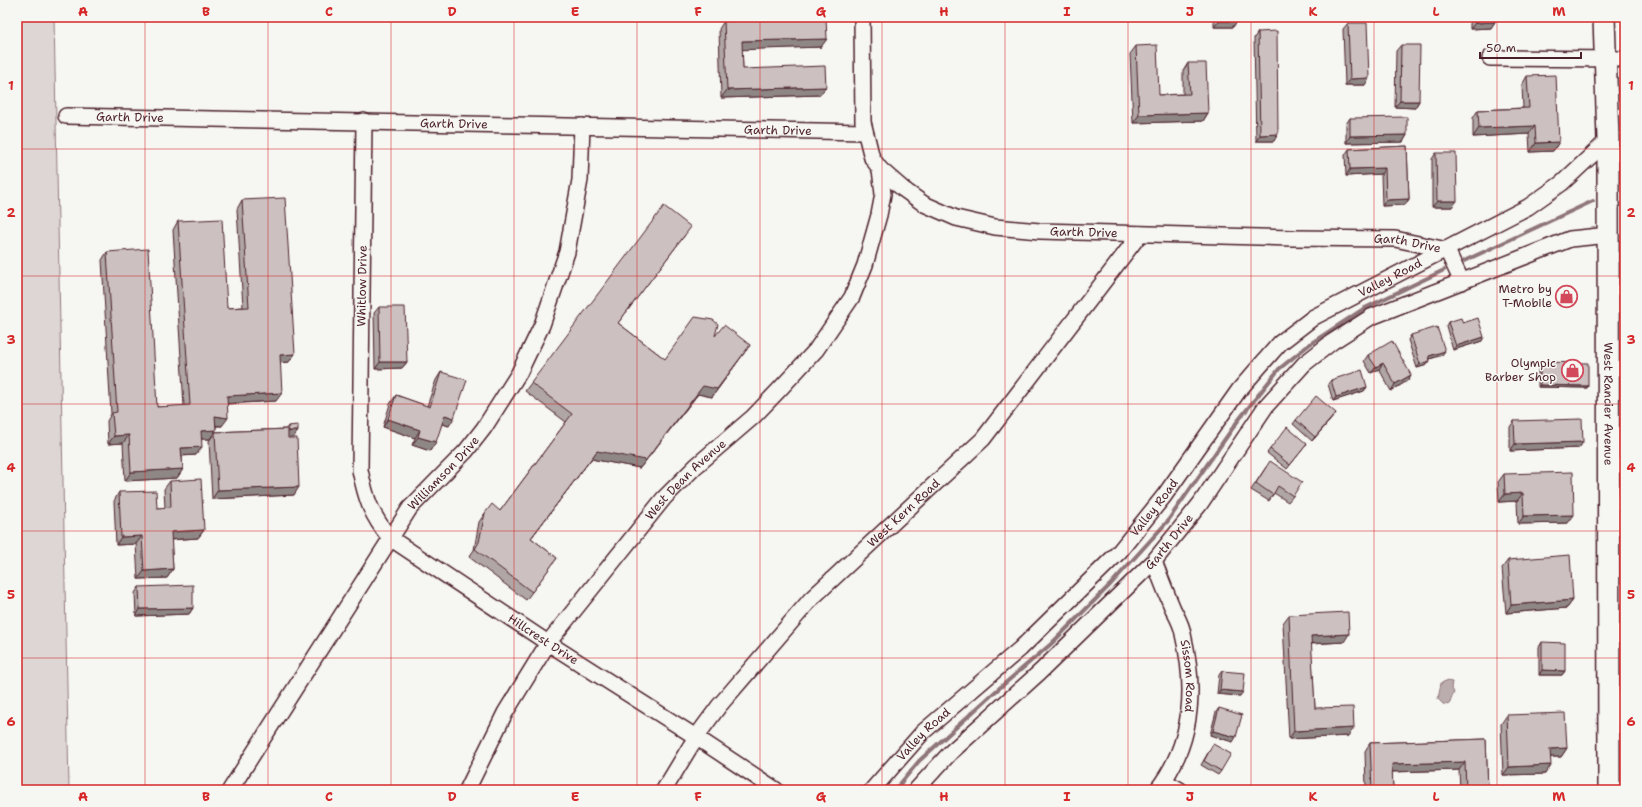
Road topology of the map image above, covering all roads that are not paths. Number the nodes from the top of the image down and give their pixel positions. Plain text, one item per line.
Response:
1 (862, 17) edge
2 (1604, 17) edge
3 (1490, 58) dead end
4 (1615, 60) edge
5 (66, 116) dead end
6 (364, 121) junction
7 (582, 126) junction
8 (864, 132) junction
9 (1608, 140) junction
10 (880, 169) junction
11 (1140, 234) junction
12 (1609, 235) junction
13 (1447, 250) junction
14 (1462, 282) junction
15 (360, 452) joint
16 (1617, 465) edge
17 (390, 538) junction
18 (1154, 561) junction
19 (548, 643) junction
20 (696, 737) junction
21 (1161, 785) edge
22 (230, 790) edge
23 (467, 790) edge
24 (664, 790) edge
25 (776, 790) edge
26 (872, 790) edge
27 (916, 790) edge
28 (1180, 790) edge
29 (1609, 790) edge

1 - 8 street
2 - 4 main road, West Rancier Avenue
3 - 4 street
4 - 9 main road, West Rancier Avenue
5 - 6 street, Garth Drive
6 - 7 street, Garth Drive
6 - 15 street, Whitlow Drive
7 - 8 street, Garth Drive
7 - 17 street, Williamson Drive
8 - 10 street, Garth Drive
9 - 12 main road, West Rancier Avenue
9 - 13 street, Garth Drive
10 - 11 street, Garth Drive
10 - 19 street, West Dean Avenue
11 - 13 street, Garth Drive
11 - 20 street, West Kern Road
12 - 14 street, Garth Drive
12 - 16 main road, West Rancier Avenue
13 - 14 street, Garth Drive
13 - 26 street, Valley Road
14 - 18 street, Garth Drive
15 - 17 street, Hillcrest Drive
16 - 29 main road, West Rancier Avenue
17 - 19 street, Hillcrest Drive
17 - 22 street, Williamson Drive
18 - 21 street, Sissom Road
18 - 27 street, Garth Drive
19 - 20 street, Hillcrest Drive
19 - 23 street, West Dean Avenue
20 - 24 street, West Kern Road
20 - 25 street, Hillcrest Drive
21 - 28 street

